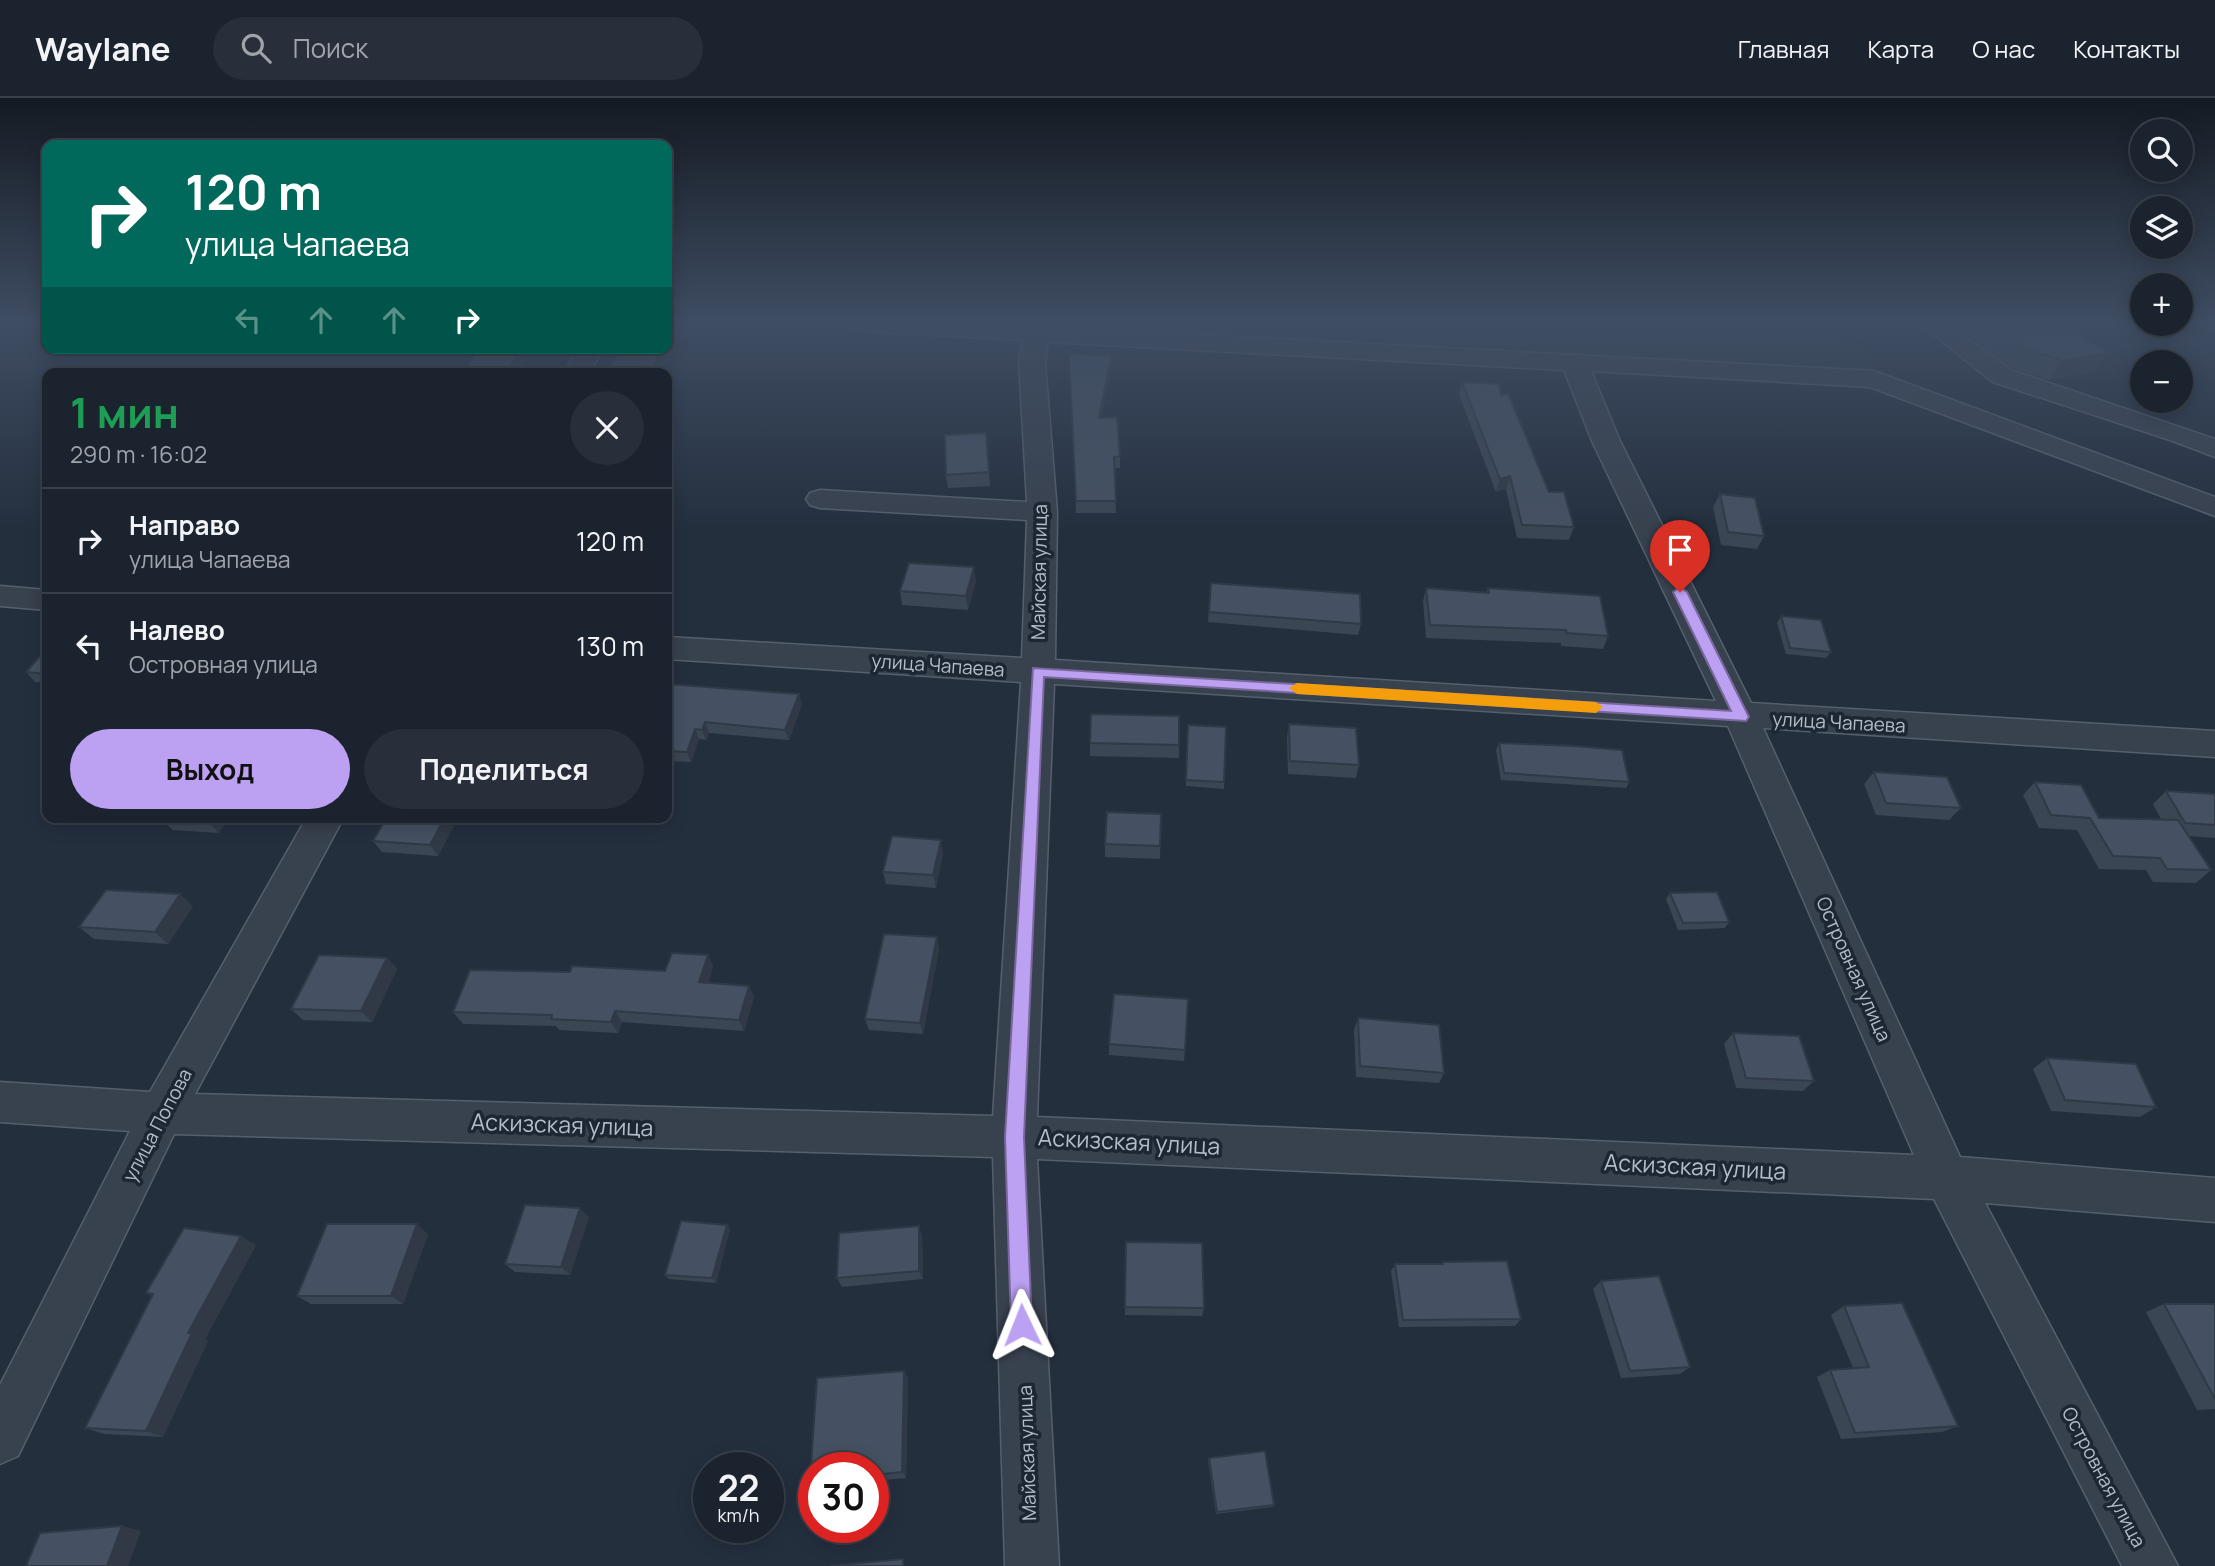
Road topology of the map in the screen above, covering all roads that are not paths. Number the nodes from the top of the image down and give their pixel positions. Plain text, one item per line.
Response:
1 (1034, 393) edge
2 (1586, 393) edge
3 (1910, 393) edge
4 (2053, 393) edge
5 (2215, 449) edge
6 (820, 499) dead end
7 (2215, 507) edge
8 (1042, 512) junction
9 (0, 596) edge
10 (42, 600) edge
11 (672, 648) edge
12 (1038, 672) junction
13 (1741, 717) junction
14 (2215, 744) edge
15 (323, 823) edge
16 (0, 1102) edge
17 (162, 1113) junction
18 (1014, 1137) junction
19 (1947, 1178) junction
20 (2215, 1200) edge
21 (0, 1438) edge
22 (1031, 1566) edge
23 (2151, 1566) edge

1 - 8 street, Майская улица
2 - 13 street, Островная улица
3 - 7 street
4 - 5 street
6 - 8 street
8 - 12 street, Майская улица
9 - 10 street
11 - 12 street, улица Чапаева
12 - 13 street, улица Чапаева
12 - 18 street, Майская улица
13 - 14 street, улица Чапаева
13 - 19 street, Островная улица
15 - 17 street, улица Попова
16 - 17 street, Аскизская улица
17 - 18 street, Аскизская улица
17 - 21 street, улица Попова
18 - 19 street, Аскизская улица
18 - 22 street, Майская улица
19 - 20 street, Аскизская улица
19 - 23 street, Островная улица

